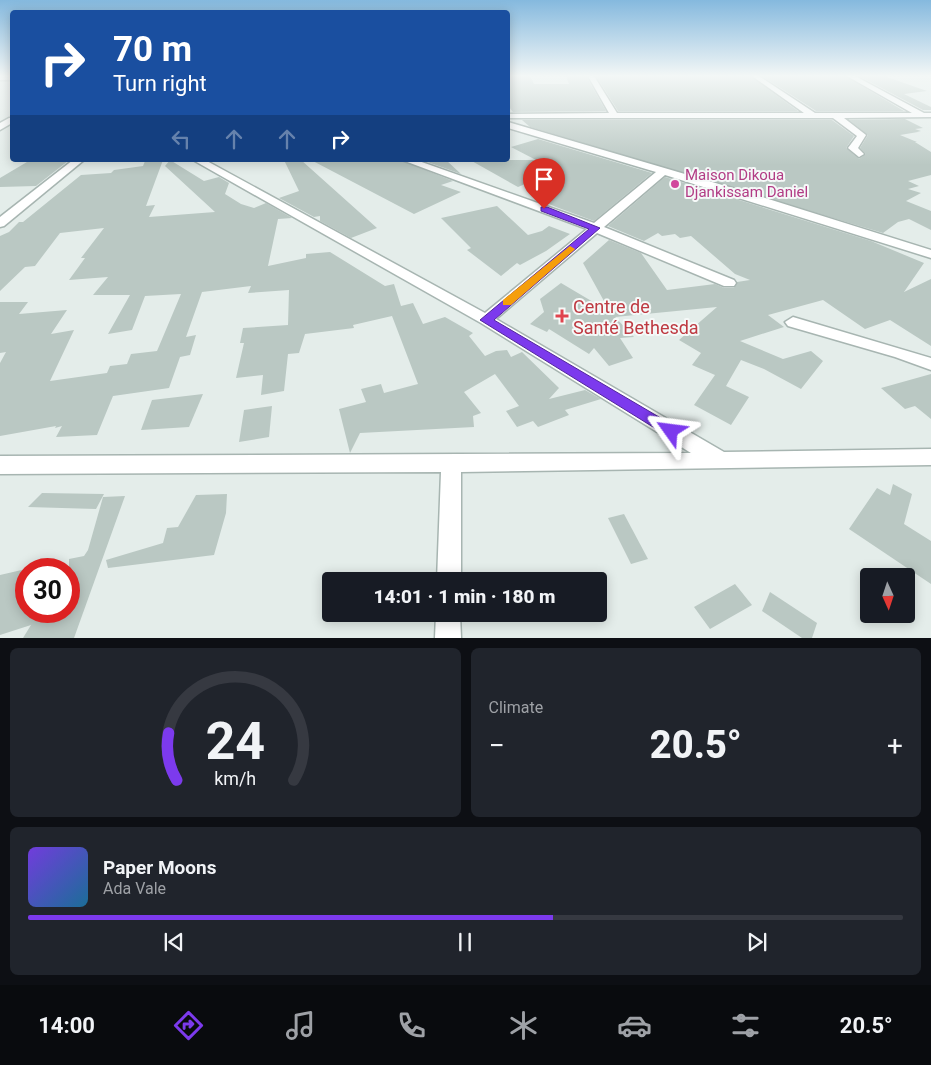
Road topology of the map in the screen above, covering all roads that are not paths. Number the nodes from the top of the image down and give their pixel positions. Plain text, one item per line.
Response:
1 (609, 106) edge
2 (799, 106) edge
3 (907, 106) edge
4 (813, 115) junction
5 (835, 115) junction
6 (510, 116) edge
7 (615, 116) junction
8 (928, 117) edge
9 (510, 126) edge
10 (859, 154) dead end
11 (76, 162) edge
12 (202, 162) edge
13 (413, 162) edge
14 (662, 172) junction
15 (6, 214) edge
16 (0, 223) edge
17 (596, 228) junction
18 (931, 254) edge
19 (730, 282) dead end
20 (486, 320) junction
21 (793, 322) dead end
22 (931, 364) edge
23 (931, 457) edge
24 (722, 461) junction
25 (451, 463) junction
26 (0, 465) edge
27 (449, 572) edge
28 (448, 622) edge
29 (448, 638) edge

1 - 7 street
2 - 4 street
3 - 8 street
4 - 5 street
4 - 7 street
5 - 8 street
5 - 10 street
6 - 7 street
9 - 14 street
11 - 15 street
12 - 20 street
13 - 17 street
14 - 17 street
14 - 18 street
15 - 16 street
17 - 19 street
17 - 20 street
20 - 24 street
21 - 22 street
23 - 24 street
24 - 25 street
25 - 26 street
25 - 27 street
28 - 29 street

